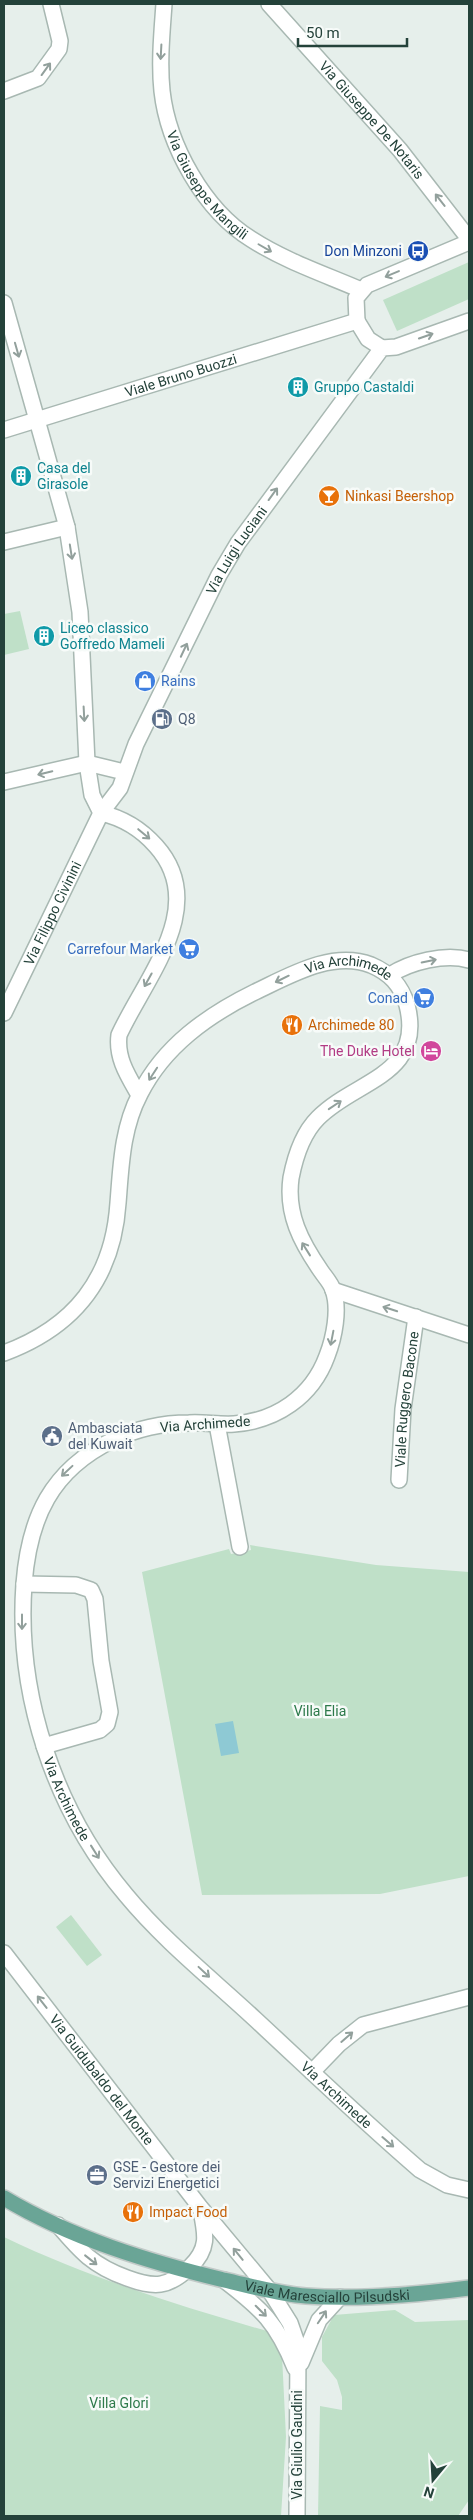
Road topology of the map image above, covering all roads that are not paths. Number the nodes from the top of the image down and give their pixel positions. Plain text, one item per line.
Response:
1 (52, 4) edge
2 (164, 4) edge
3 (269, 4) edge
4 (4, 91) edge
5 (469, 240) edge
6 (360, 290) junction
7 (4, 303) edge
8 (469, 321) edge
9 (357, 322) junction
10 (382, 348) junction
11 (37, 420) junction
12 (4, 430) edge
13 (67, 527) junction
14 (4, 542) edge
15 (86, 763) junction
16 (124, 772) junction
17 (4, 782) edge
18 (101, 813) junction
19 (469, 960) edge
20 (390, 975) junction
21 (4, 1012) edge
22 (139, 1095) junction
23 (333, 1290) junction
24 (416, 1317) junction
25 (469, 1335) edge
26 (4, 1353) edge
27 (217, 1424) junction
28 (399, 1480) dead end
29 (240, 1547) dead end
30 (24, 1584) junction
31 (44, 1746) junction
32 (4, 1953) edge
33 (469, 1997) edge
34 (312, 2072) junction
35 (469, 2190) edge
36 (4, 2198) edge
37 (200, 2207) junction
38 (58, 2225) junction
39 (186, 2271) junction
40 (224, 2280) junction
41 (469, 2288) edge
42 (270, 2291) junction
43 (340, 2297) junction
44 (298, 2374) junction
45 (297, 2516) edge

4 -> 1 street
2 -> 6 street, Via Giuseppe Mangili
5 -> 3 street, Via Giuseppe De Notaris
5 -> 6 street
6 - 9 street
7 -> 11 street
10 -> 8 street
9 - 10 street
9 - 11 street, Viale Bruno Buozzi
16 -> 10 street, Via Luigi Luciani
11 - 12 street, Viale Bruno Buozzi
11 - 13 street
13 - 14 street
13 -> 15 street
15 - 16 street
15 -> 17 street
15 - 18 street
16 - 18 street, Via Luigi Luciani
18 - 21 street, Via Filippo Civinini
18 -> 22 street
20 -> 19 street
20 -> 22 street, Via Archimede
23 -> 20 street, Via Archimede
22 - 26 street, Via Archimede
24 -> 23 street
23 -> 27 street, Via Archimede
24 - 25 street
24 - 28 street, Viale Ruggero Bacone
27 - 29 street
27 -> 30 street, Via Archimede
30 -> 31 street, Via Archimede
30 - 31 street
31 -> 34 street, Via Archimede
37 -> 32 street, Via Guidubaldo del Monte
34 -> 33 street
34 -> 35 street, Via Archimede
36 - 38 main road, Viale Maresciallo Pilsudski
37 - 39 street, Via Guidubaldo del Monte
42 -> 37 street, Via Guidubaldo del Monte
38 - 39 main road, Viale Maresciallo Pilsudski
38 -> 39 street, Viale Maresciallo Pilsudski
39 - 40 main road, Viale Maresciallo Pilsudski
40 - 42 main road, Viale Maresciallo Pilsudski
40 -> 44 street, Via Giulio Gaudini
41 - 43 main road, Viale Maresciallo Pilsudski
42 - 43 main road, Viale Maresciallo Pilsudski
42 - 44 street, Via Giulio Gaudini
44 -> 43 street, Via Giulio Gaudini
44 - 45 street, Via Giulio Gaudini

